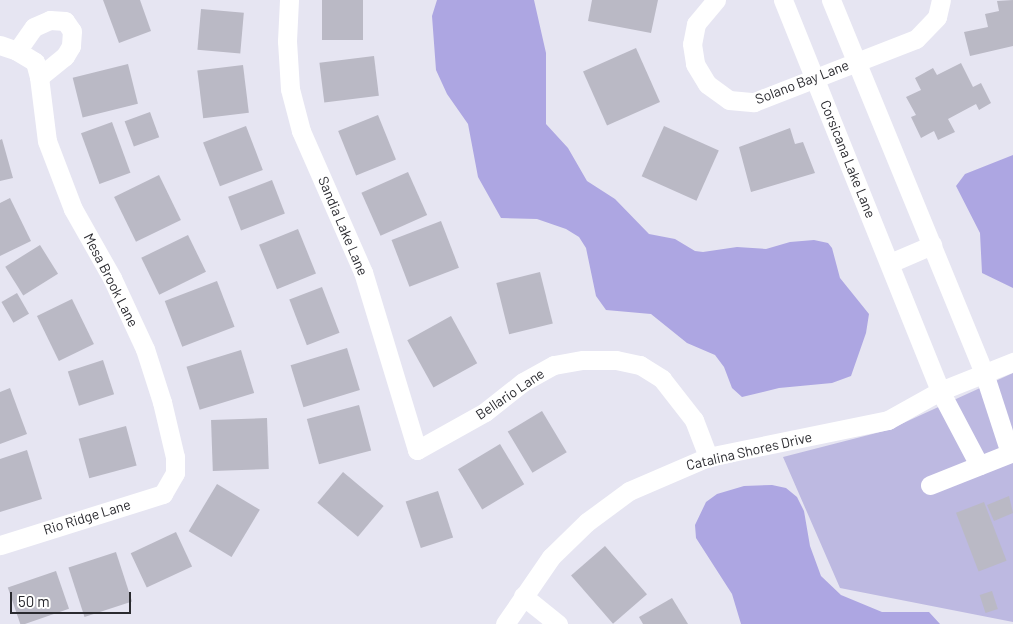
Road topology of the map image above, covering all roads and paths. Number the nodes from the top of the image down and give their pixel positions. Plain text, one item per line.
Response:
1 (289, 0) edge
2 (716, 0) edge
3 (783, 0) edge
4 (831, 0) edge
5 (941, 0) edge
6 (9, 48) edge
7 (856, 61) junction
8 (37, 70) junction
9 (815, 79) junction
10 (932, 246) junction
11 (890, 263) junction
12 (1013, 362) edge
13 (984, 373) junction
14 (940, 391) junction
15 (417, 450) joint
16 (1012, 452) edge
17 (708, 457) junction
18 (979, 466) junction
19 (170, 484) joint
20 (930, 485) dead end
21 (0, 545) edge
22 (523, 596) junction
23 (505, 624) edge
24 (558, 624) edge

1 - 15 street, Sandia Lake Lane
2 - 9 street, Solano Bay Lane
3 - 9 street, Corsicana Lake Lane
4 - 7 street
5 - 7 street, Solano Bay Lane
6 - 8 street
6 - 8 street
7 - 9 street, Solano Bay Lane
7 - 10 street
8 - 19 street, Mesa Brook Lane
9 - 11 street, Corsicana Lake Lane
10 - 11 street
10 - 13 street
11 - 14 street, Corsicana Lake Lane
12 - 13 street, Catalina Shores Drive
13 - 14 street, Catalina Shores Drive
13 - 16 street
14 - 17 street, Catalina Shores Drive
14 - 18 street, Corsicana Lake Lane
15 - 17 street, Bellario Lane
16 - 18 street
17 - 22 street, Catalina Shores Drive
18 - 20 street
19 - 21 street, Rio Ridge Lane
22 - 23 street, Catalina Shores Drive
22 - 24 street

